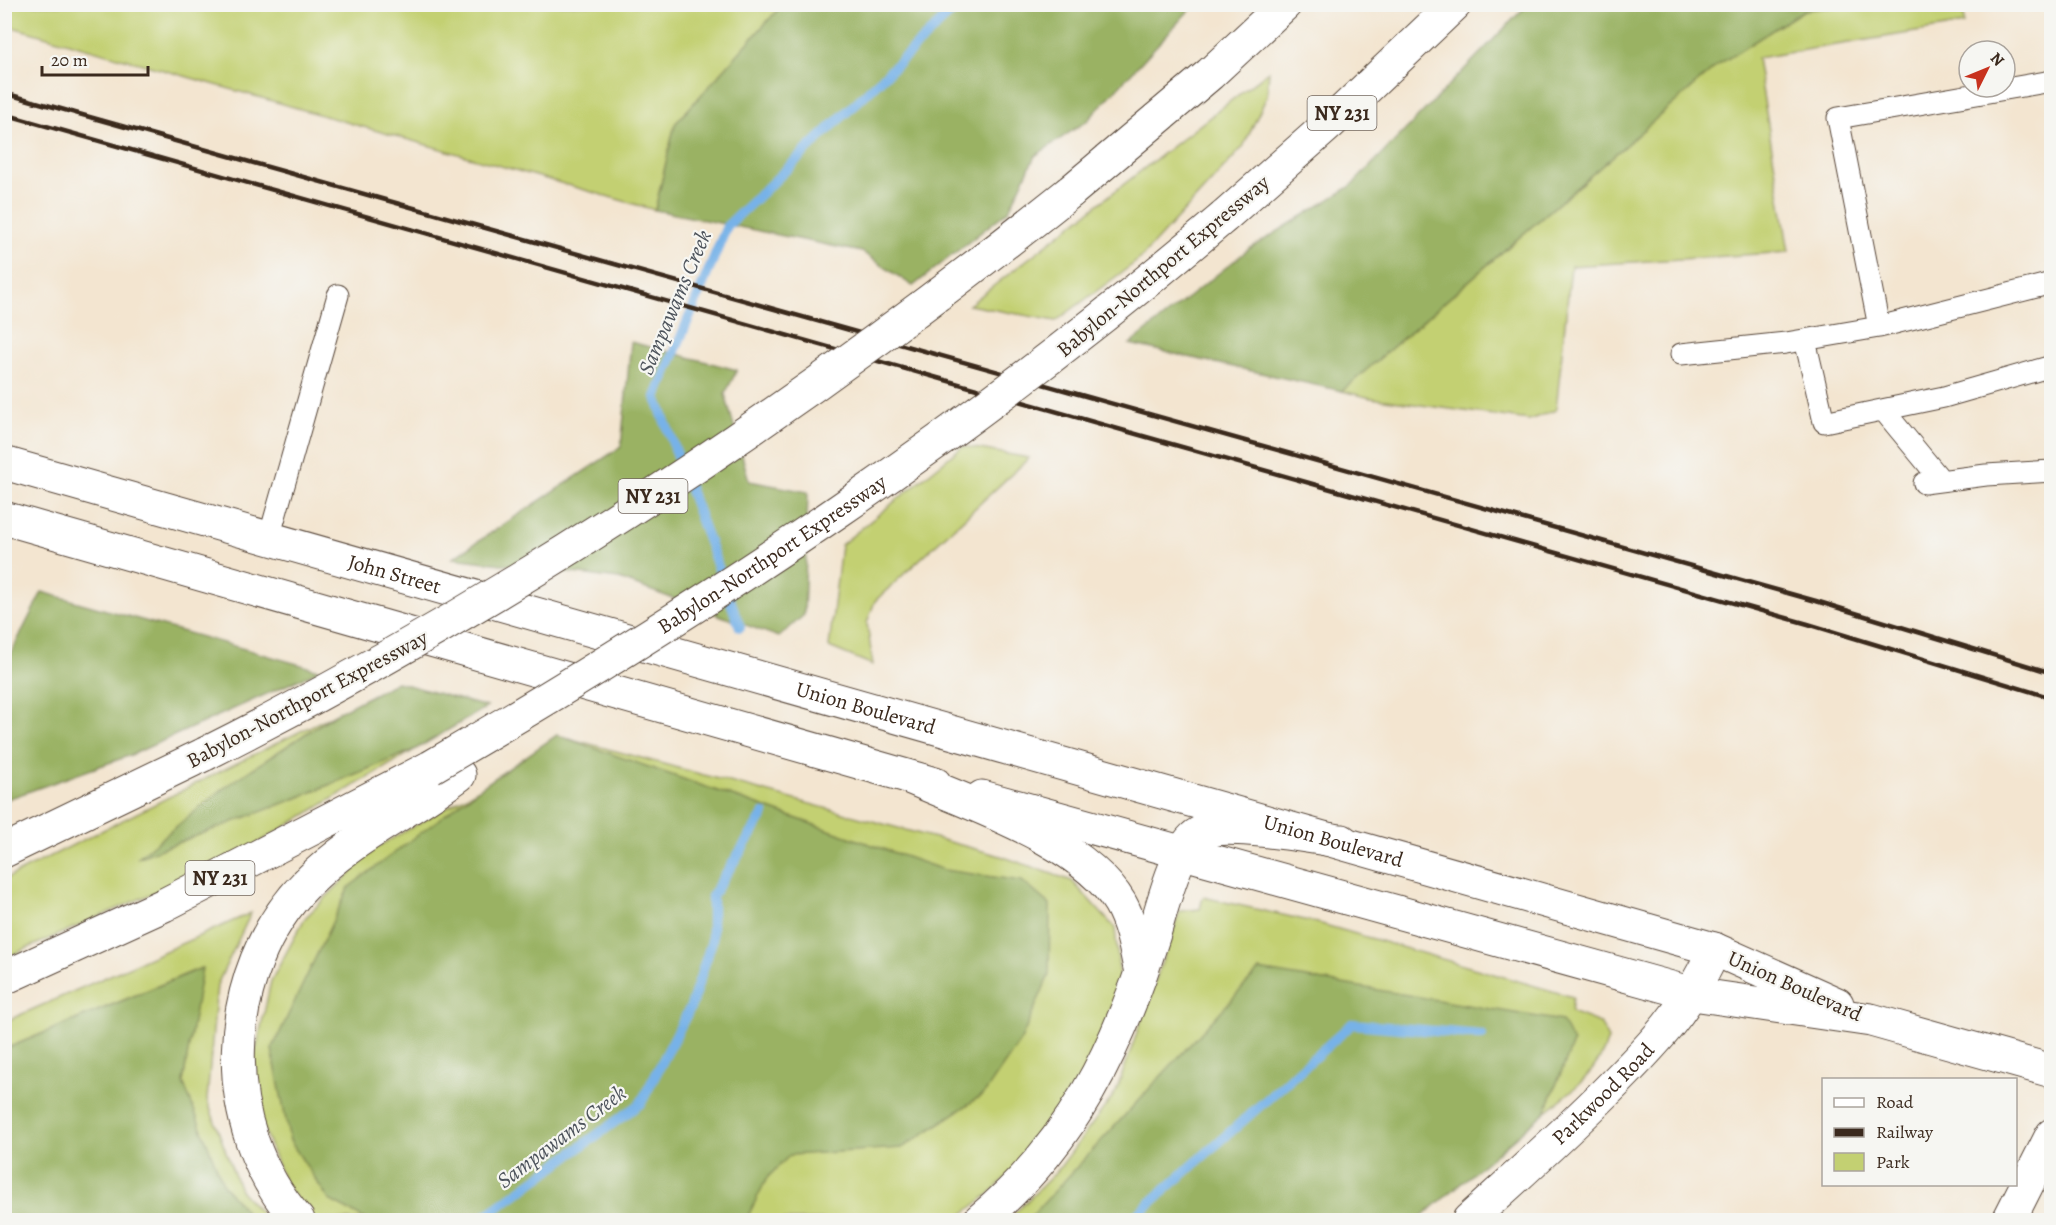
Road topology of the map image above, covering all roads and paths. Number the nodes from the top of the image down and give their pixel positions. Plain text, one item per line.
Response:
1 (1285, 4) edge
2 (1455, 4) edge
3 (2052, 81) edge
4 (2052, 283) edge
5 (338, 295) dead end
6 (1879, 327) junction
7 (1804, 340) junction
8 (1681, 354) dead end
9 (2052, 366) edge
10 (1884, 411) junction
11 (4, 463) edge
12 (2052, 471) edge
13 (4, 518) edge
14 (269, 538) junction
15 (786, 684) joint
16 (445, 771) junction
17 (909, 777) junction
18 (1342, 841) junction
19 (4, 851) edge
20 (1182, 853) junction
21 (1714, 949) junction
22 (1142, 974) junction
23 (4, 978) edge
24 (1693, 994) junction
25 (1871, 1020) junction
26 (2052, 1071) edge
27 (2052, 1135) edge
28 (298, 1221) edge
29 (980, 1221) edge
30 (1469, 1221) edge
31 (2009, 1221) edge

1 - 19 main road, Babylon-Northport Expressway / NY 231, bridge
2 - 16 main road, Babylon-Northport Expressway / NY 231, bridge
3 - 6 lane
4 - 6 lane
5 - 14 lane
6 - 7 lane
7 - 8 lane
7 - 10 lane
9 - 10 lane
10 - 12 lane
11 - 14 main road, John Street
13 - 17 main road, Union Boulevard
14 - 15 main road, John Street
15 - 18 main road, Union Boulevard
16 - 23 main road, Babylon-Northport Expressway / NY 231
16 - 28 main road
17 - 20 main road, Union Boulevard
17 - 22 main road
18 - 20 main road
18 - 21 main road, Union Boulevard
20 - 22 main road
20 - 24 main road, Union Boulevard
21 - 24 main road, Parkwood Road
21 - 25 main road, Union Boulevard
22 - 29 main road
24 - 25 main road, Union Boulevard
24 - 30 main road, Parkwood Road
25 - 26 main road, Union Boulevard
27 - 31 main road

